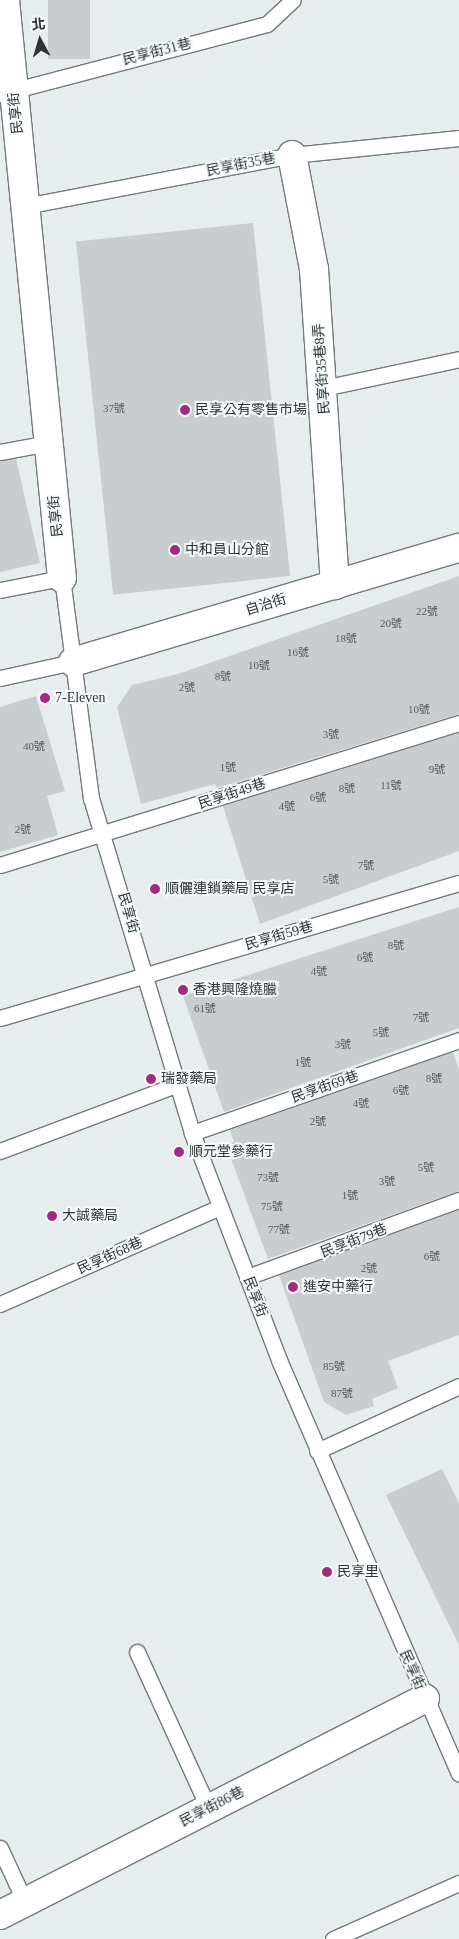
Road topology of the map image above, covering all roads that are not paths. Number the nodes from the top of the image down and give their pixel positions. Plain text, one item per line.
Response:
1 (5, 0) edge
2 (293, 0) edge
3 (7, 91) edge
4 (459, 138) edge
5 (292, 155) junction
6 (25, 206) junction
7 (459, 359) edge
8 (323, 388) junction
9 (49, 443) junction
10 (0, 452) edge
11 (459, 548) edge
12 (62, 578) junction
13 (335, 585) junction
14 (0, 590) edge
15 (73, 662) junction
16 (0, 678) edge
17 (459, 723) edge
18 (106, 834) junction
19 (0, 865) edge
20 (459, 882) edge
21 (146, 975) junction
22 (0, 1018) edge
23 (458, 1040) edge
24 (178, 1084) junction
25 (192, 1134) junction
26 (0, 1151) edge
27 (459, 1200) edge
28 (220, 1207) junction
29 (247, 1277) junction
30 (0, 1304) edge
31 (459, 1386) edge
32 (317, 1451) junction
33 (137, 1652) dead end
34 (425, 1698) junction
35 (459, 1774) edge
36 (209, 1809) junction
37 (0, 1848) edge
38 (459, 1883) edge
39 (25, 1902) junction
40 (0, 1915) edge
41 (333, 1939) edge

1 - 3 street, 民享街
2 - 3 lane, 民享街31巷
3 - 6 street, 民享街
4 - 5 lane, 民享街35巷
5 - 6 lane, 民享街35巷
5 - 8 street, 民享街35巷8弄
6 - 9 street, 民享街
7 - 8 lane
8 - 13 street, 民享街35巷8弄
9 - 10 lane
9 - 12 street, 民享街
11 - 13 street, 自治街
12 - 14 lane
12 - 15 lane, 民享街
13 - 15 street, 自治街
15 - 16 lane
15 - 18 lane, 民享街
17 - 18 lane, 民享街49巷
18 - 19 lane, 民享街49巷
18 - 21 lane, 民享街
20 - 21 lane, 民享街59巷
21 - 22 lane, 民享街59巷
21 - 24 lane, 民享街
23 - 25 lane, 民享街69巷
24 - 25 lane, 民享街
24 - 26 lane
25 - 28 lane, 民享街
27 - 29 lane, 民享街79巷
28 - 29 lane, 民享街
28 - 30 lane, 民享街68巷
29 - 32 lane, 民享街
31 - 32 lane
32 - 34 lane, 民享街
33 - 36 lane
34 - 35 lane, 民享街
34 - 36 street, 民享街86巷
36 - 39 street, 民享街86巷
37 - 39 lane
38 - 41 lane
39 - 40 street, 民享街86巷

